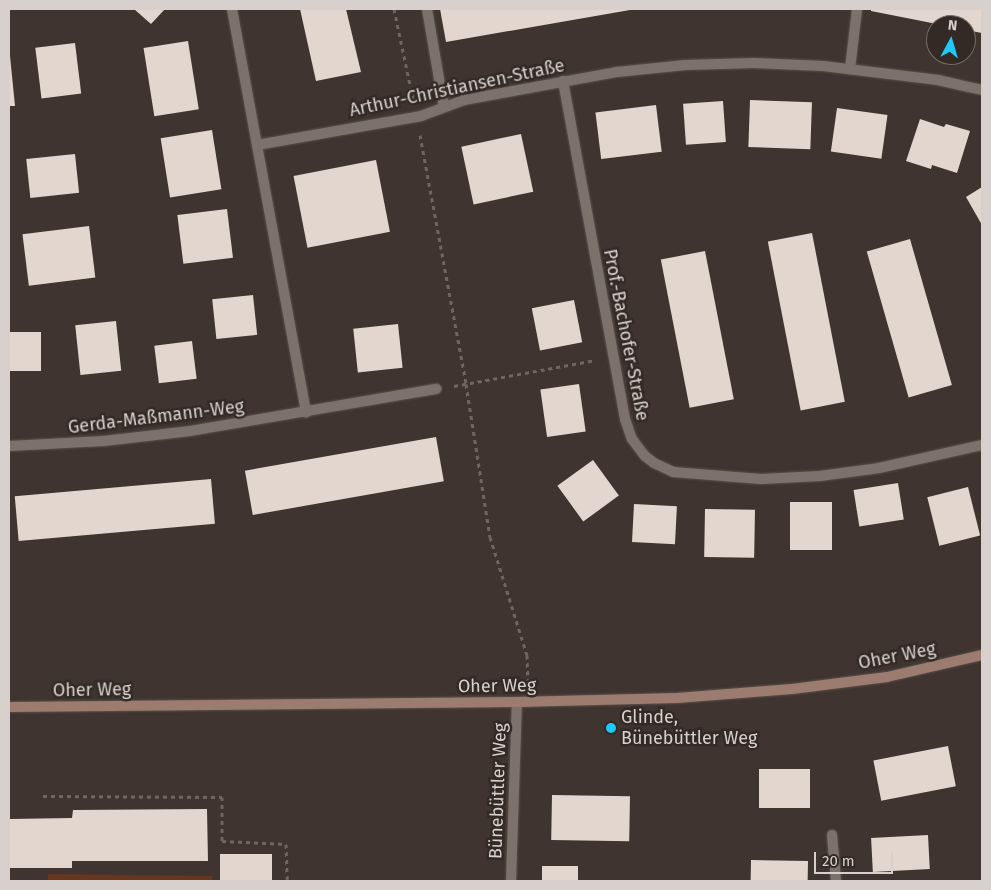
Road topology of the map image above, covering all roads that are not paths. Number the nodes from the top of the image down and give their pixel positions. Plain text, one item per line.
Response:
1 (232, 9) edge
2 (427, 9) edge
3 (857, 9) edge
4 (850, 69) junction
5 (563, 82) junction
6 (982, 90) edge
7 (444, 107) junction
8 (257, 145) junction
9 (436, 389) road end
10 (306, 413) junction
11 (982, 445) edge
12 (9, 446) edge
13 (982, 655) edge
14 (523, 702) junction
15 (9, 706) edge
16 (832, 835) dead end
17 (511, 881) edge
18 (836, 881) edge

1 - 8 street
2 - 7 street
3 - 4 street
4 - 5 street, Arthur-Christiansen-Straße
4 - 6 street, Arthur-Christiansen-Straße
5 - 7 street, Arthur-Christiansen-Straße
5 - 11 street, Prof.-Bachofer-Straße
7 - 8 street, Arthur-Christiansen-Straße
8 - 10 street
9 - 10 street, Gerda-Maßmann-Weg
10 - 12 street, Gerda-Maßmann-Weg
13 - 14 street, Oher Weg
14 - 15 street, Oher Weg
14 - 17 street, Bünebüttler Weg
16 - 18 street

